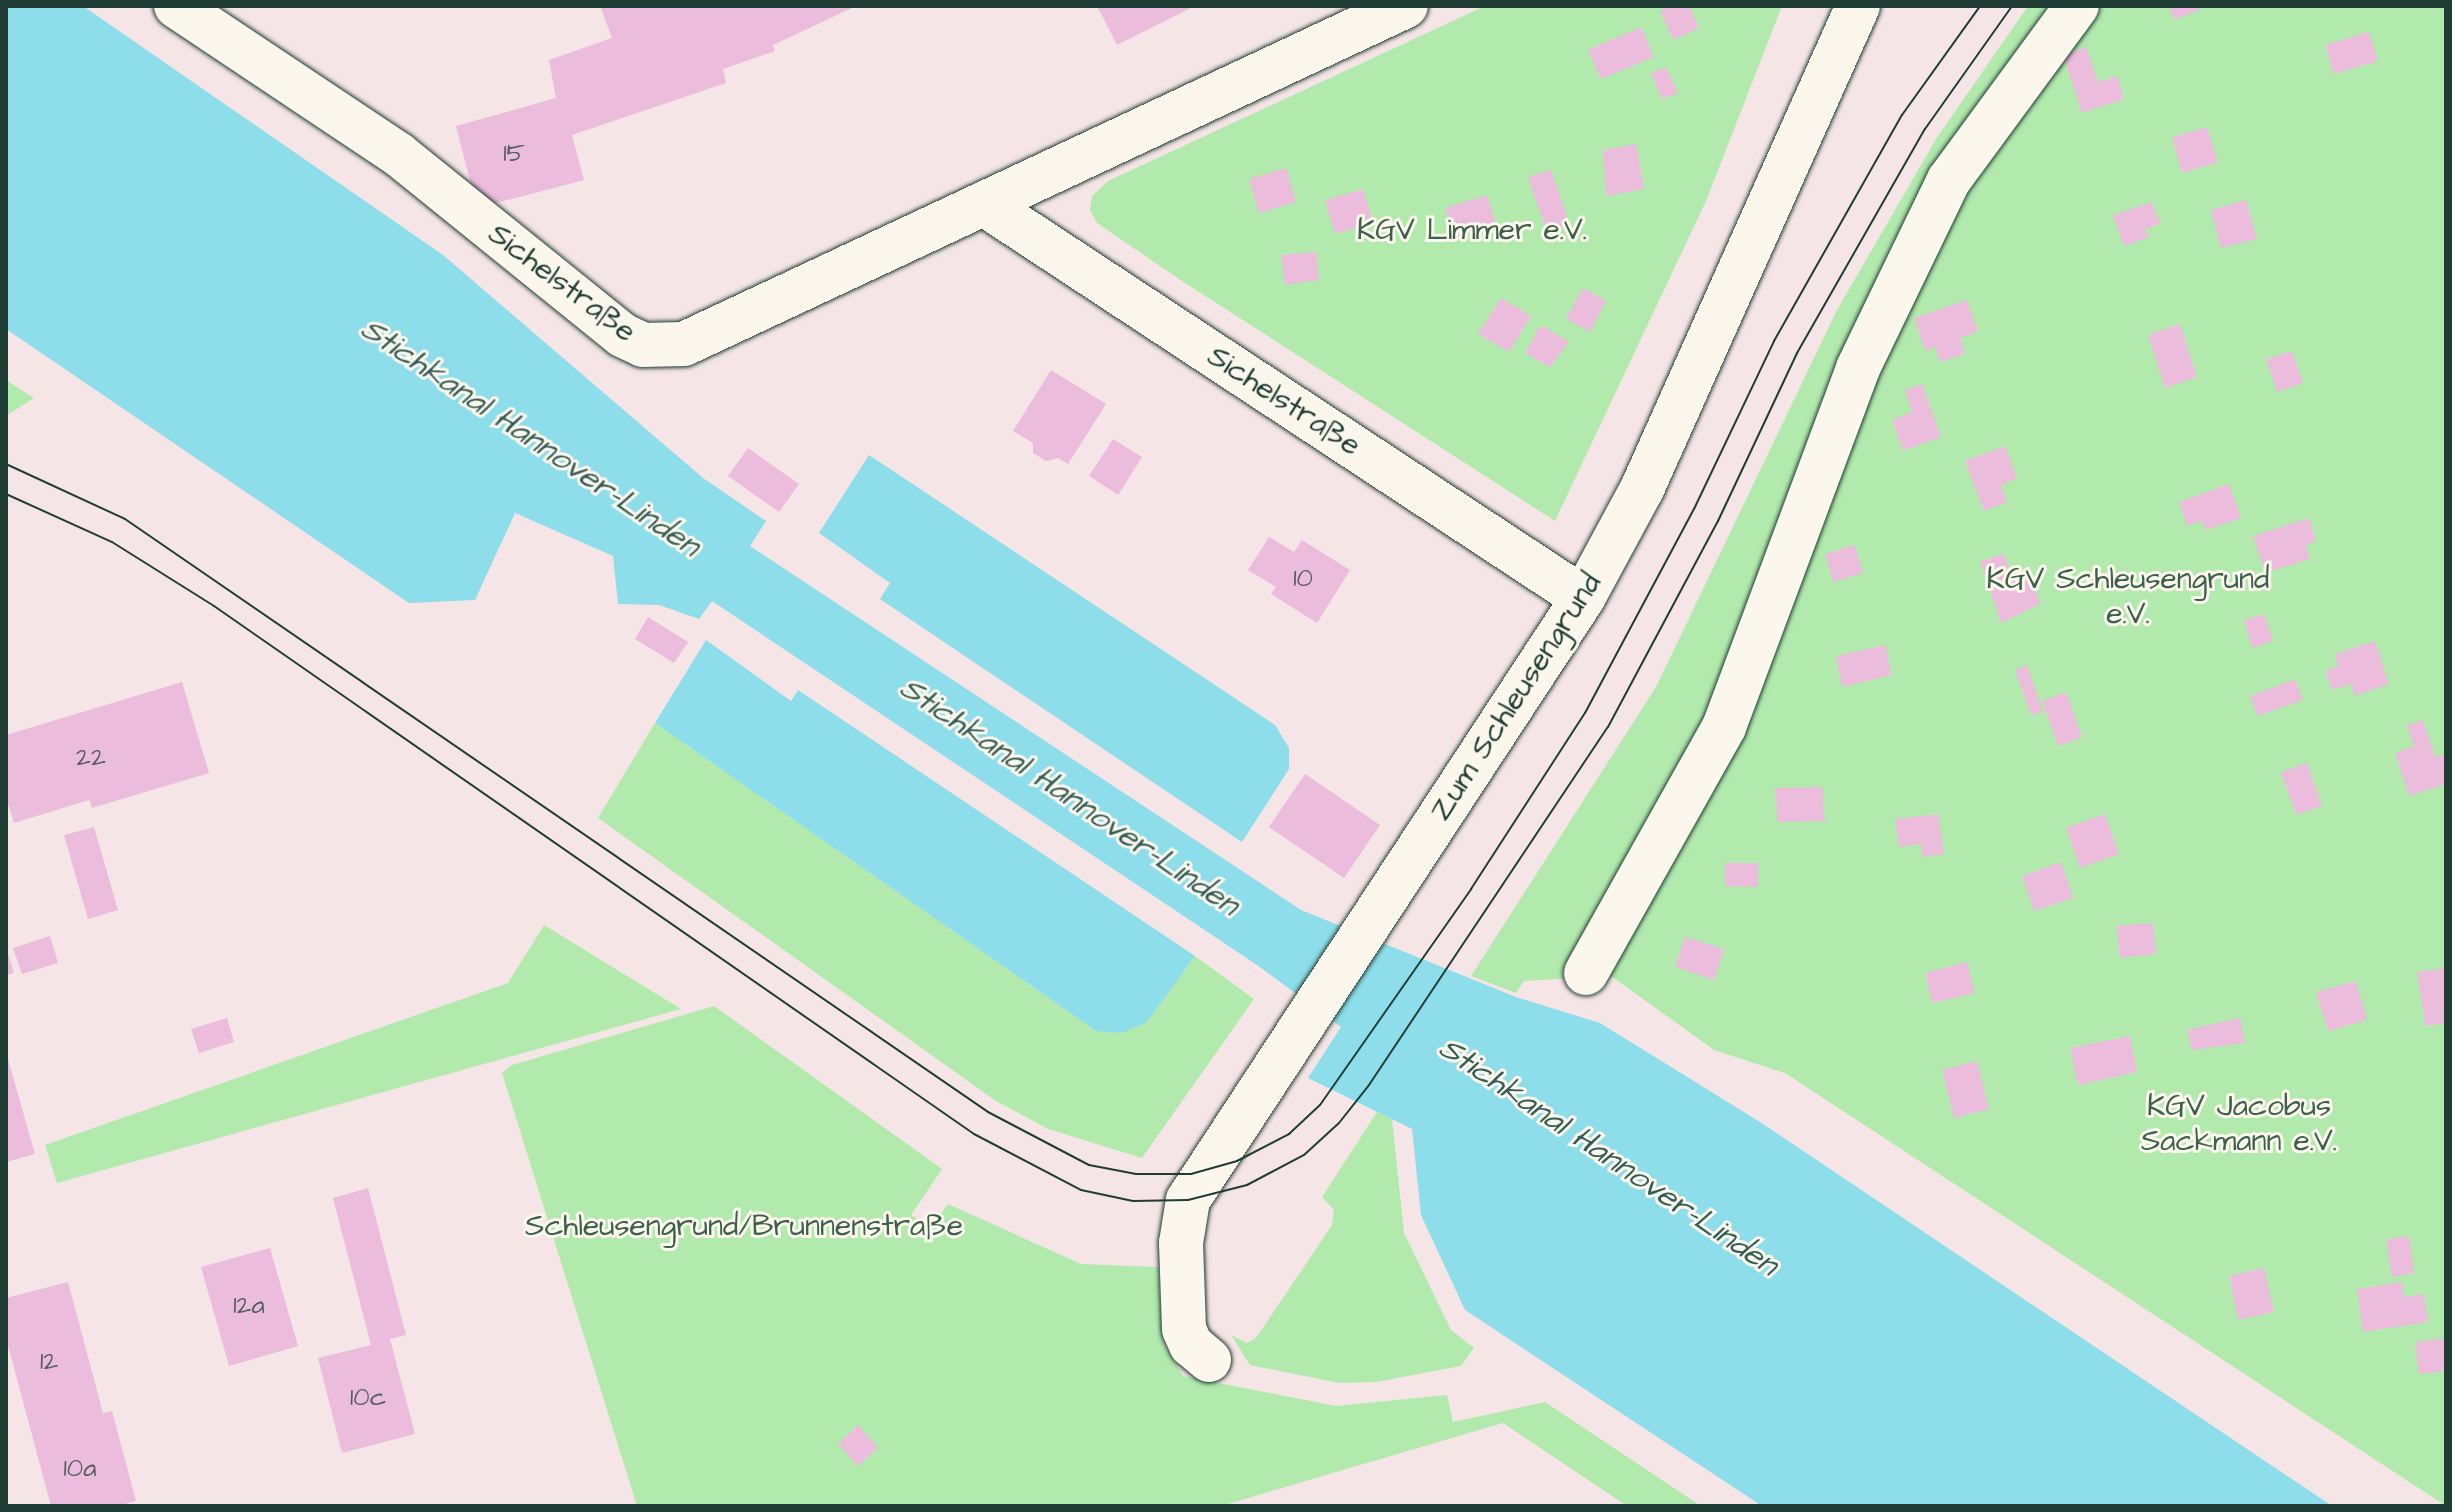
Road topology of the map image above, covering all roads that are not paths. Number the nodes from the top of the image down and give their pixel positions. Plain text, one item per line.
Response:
1 (176, 6) edge
2 (1406, 6) edge
3 (1858, 6) edge
4 (2077, 6) edge
5 (984, 204) junction
6 (1583, 598) junction
7 (1586, 973) dead end
8 (1209, 1360) dead end

1 - 5 street, Sichelstraße
2 - 5 street, Sichelstraße
3 - 6 street, Zum Schleusengrund
4 - 7 street
5 - 6 street, Sichelstraße
6 - 8 street, Zum Schleusengrund

